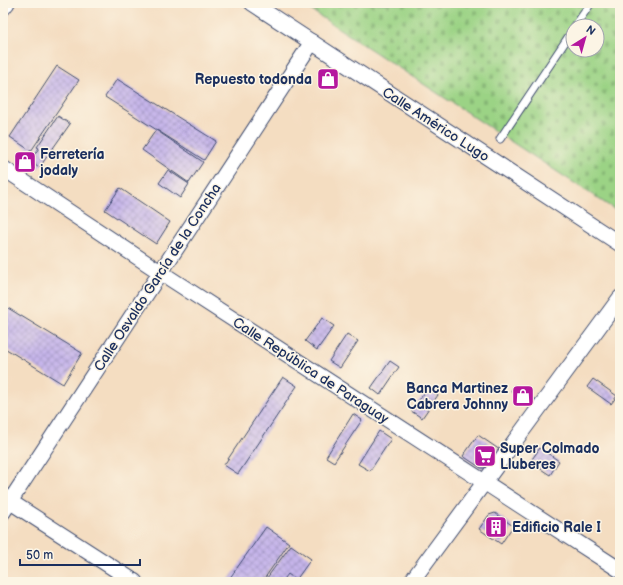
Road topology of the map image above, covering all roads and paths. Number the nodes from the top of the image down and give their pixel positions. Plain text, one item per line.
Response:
1 (7, 3) edge
2 (252, 3) edge
3 (591, 3) edge
4 (3, 8) edge
5 (581, 18) edge
6 (312, 42) junction
7 (565, 42) edge
8 (500, 139) dead end
9 (3, 168) edge
10 (620, 244) edge
11 (160, 272) junction
12 (620, 298) edge
13 (484, 482) junction
14 (5, 504) edge
15 (620, 570) edge
16 (135, 582) edge
17 (411, 582) edge

1 - 4 street
2 - 6 street, Calle Américo Lugo
3 - 5 lane
6 - 10 street, Calle Américo Lugo
6 - 11 street, Calle Osvaldo García de la Concha
7 - 8 lane
9 - 11 street, Calle República de Paraguay
11 - 13 street, Calle República de Paraguay
11 - 14 street, Calle Osvaldo García de la Concha
12 - 13 street
13 - 15 street, Calle República de Paraguay
13 - 17 street
14 - 16 street

